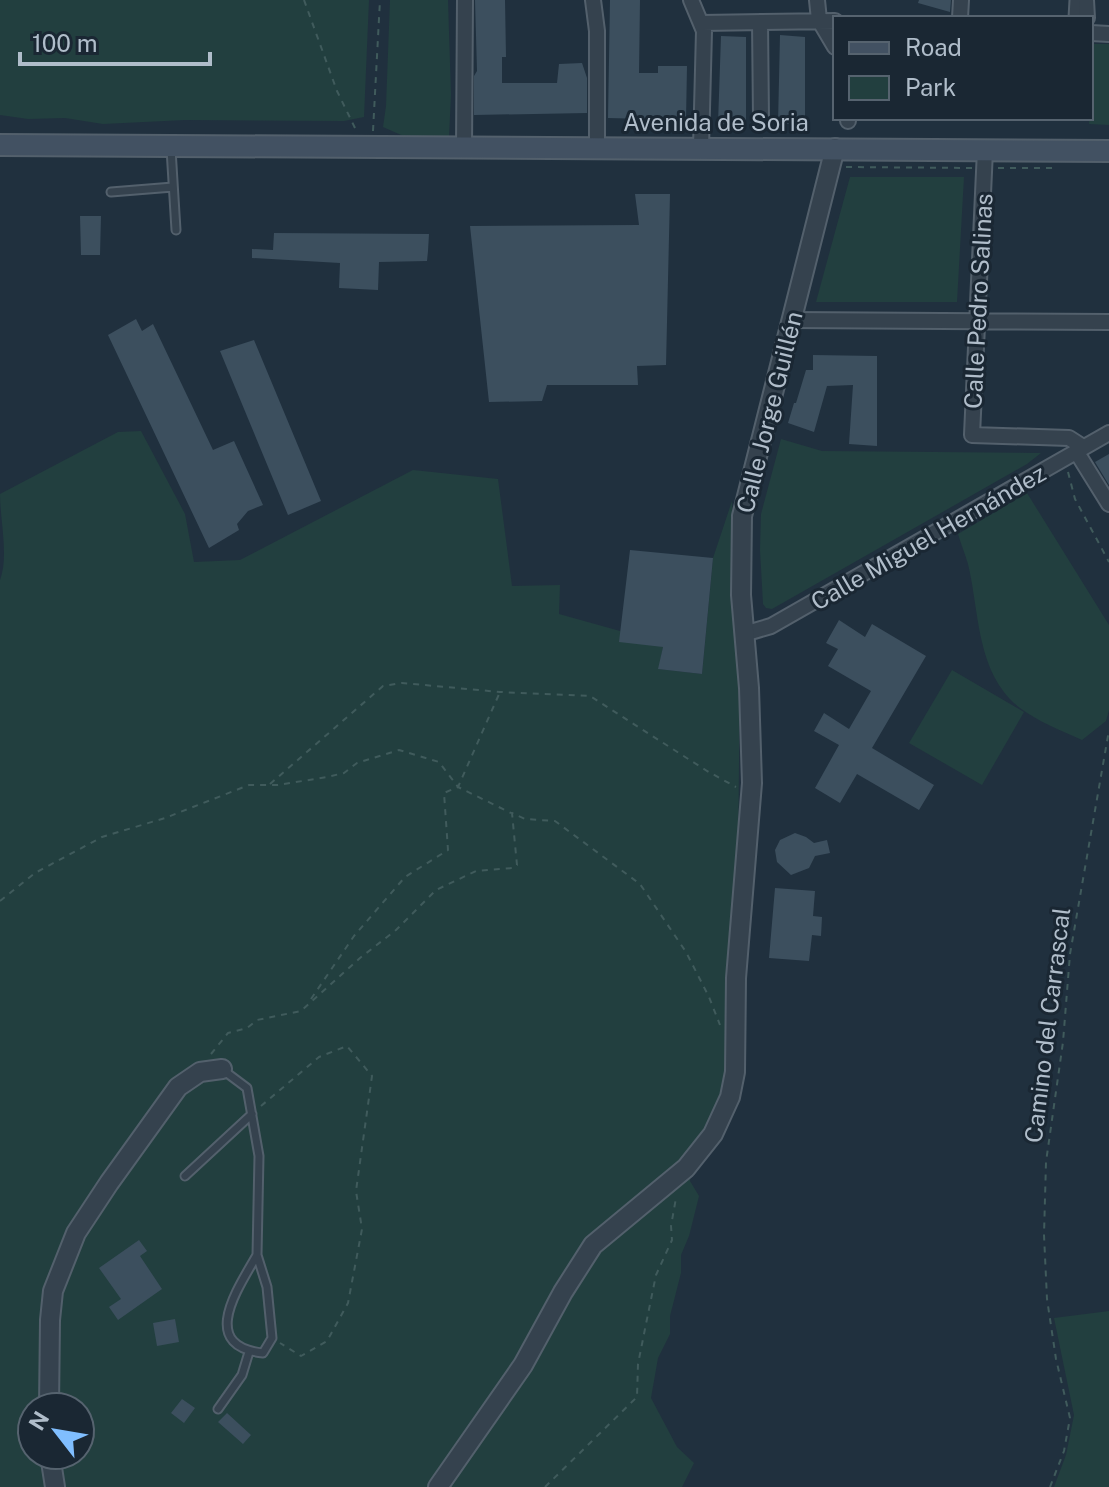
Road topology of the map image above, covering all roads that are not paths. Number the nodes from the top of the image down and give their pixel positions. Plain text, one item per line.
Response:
1 (465, 0) edge
2 (593, 0) edge
3 (691, 0) edge
4 (820, 0) edge
5 (819, 20) junction
6 (833, 21) edge
7 (760, 22) junction
8 (702, 23) junction
9 (833, 44) edge
10 (761, 119) dead end
11 (0, 145) edge
12 (171, 147) junction
13 (464, 148) junction
14 (597, 148) junction
15 (701, 148) junction
16 (1109, 151) edge
17 (837, 158) junction
18 (984, 162) junction
19 (173, 187) junction
20 (111, 192) dead end
21 (176, 230) dead end
22 (791, 320) junction
23 (976, 321) junction
24 (1109, 322) edge
25 (1109, 433) edge
26 (1075, 452) junction
27 (1109, 504) edge
28 (744, 634) junction
29 (222, 1069) joint
30 (252, 1114) junction
31 (185, 1176) dead end
32 (257, 1255) junction
33 (249, 1352) junction
34 (49, 1391) edge
35 (218, 1409) dead end
36 (438, 1487) edge

1 - 13 street
2 - 14 street
3 - 8 street
4 - 5 street
5 - 6 street
5 - 7 street
5 - 9 street
7 - 8 street
7 - 10 street
8 - 15 street
11 - 12 main road, Avenida de Soria
12 - 13 main road, Avenida de Soria
12 - 19 lane
13 - 14 main road, Avenida de Soria
14 - 15 main road, Avenida de Soria
15 - 17 main road, Avenida de Soria
16 - 18 main road, Avenida de Soria
17 - 18 main road, Avenida de Soria
17 - 22 street, Calle Jorge Guillén
18 - 23 street, Calle Pedro Salinas
19 - 20 lane
19 - 21 lane
22 - 23 street
22 - 28 street, Calle Jorge Guillén
23 - 24 street
23 - 26 street, Calle Pedro Salinas
25 - 26 street, Calle Miguel Hernández
26 - 27 street
26 - 28 street, Calle Miguel Hernández
28 - 36 street, Calle Jorge Guillén
29 - 30 lane
29 - 34 street
30 - 31 lane
30 - 32 lane
32 - 33 lane
32 - 33 lane
33 - 35 lane

